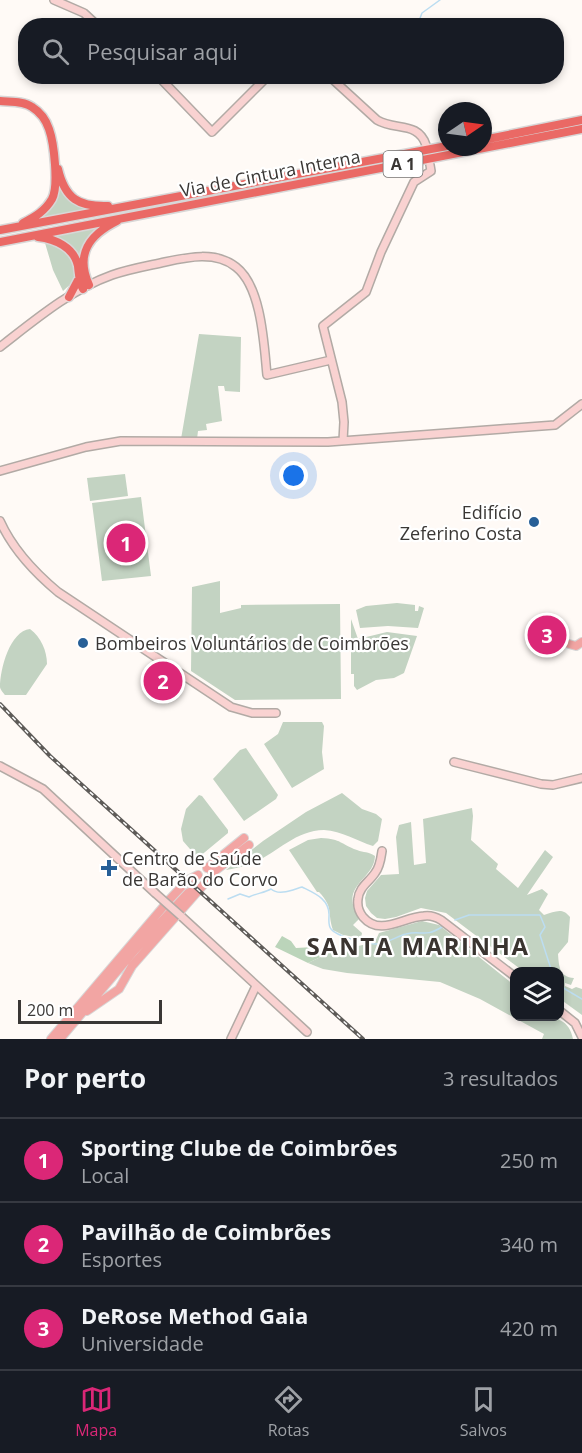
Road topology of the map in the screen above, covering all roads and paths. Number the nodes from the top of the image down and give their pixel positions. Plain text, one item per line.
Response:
1 (54, 0) edge
2 (89, 18) edge
3 (166, 84) edge
4 (260, 84) edge
5 (338, 84) edge
6 (0, 101) edge
7 (582, 120) edge
8 (582, 129) edge
9 (492, 138) edge
10 (426, 145) dead end
11 (438, 148) edge
12 (54, 155) junction
13 (430, 168) dead end
14 (130, 205) junction
15 (124, 218) junction
16 (4, 229) edge
17 (28, 237) junction
18 (0, 242) edge
19 (78, 280) junction
20 (86, 287) junction
21 (71, 296) junction
22 (0, 347) edge
23 (331, 360) junction
24 (582, 404) edge
25 (343, 441) junction
26 (0, 471) edge
27 (0, 521) edge
28 (276, 713) dead end
29 (454, 762) dead end
30 (0, 766) edge
31 (582, 778) edge
32 (247, 841) dead end
33 (381, 851) dead end
34 (209, 870) junction
35 (198, 875) junction
36 (206, 882) junction
37 (199, 888) junction
38 (510, 973) edge
39 (256, 986) junction
40 (564, 1014) edge
41 (80, 1015) junction
42 (308, 1032) dead end
43 (582, 1037) edge
44 (51, 1039) edge
45 (60, 1039) edge
46 (231, 1039) edge

1 - 2 street
3 - 4 street
5 - 10 street
6 - 12 highway
7 - 9 highway
8 - 15 highway, Via de Cintura Interna / A 1
11 - 14 highway, Via de Cintura Interna / A 1
12 - 14 highway
12 - 16 highway
13 - 23 street
14 - 16 highway, Via de Cintura Interna / A 1
15 - 17 highway, Via de Cintura Interna / A 1
15 - 20 highway
17 - 18 highway, Via de Cintura Interna / A 1
17 - 19 highway
19 - 20 highway
19 - 21 highway
20 - 21 street
20 - 23 street
21 - 22 street
23 - 25 street
24 - 25 street
25 - 26 street
27 - 28 street
29 - 31 street
30 - 39 street, bridge
32 - 34 main road
33 - 38 street
34 - 35 main road
34 - 36 main road
35 - 36 main road
35 - 44 main road
36 - 37 main road
37 - 41 main road
37 - 41 main road
39 - 42 street
39 - 46 street
40 - 43 street
41 - 45 main road

